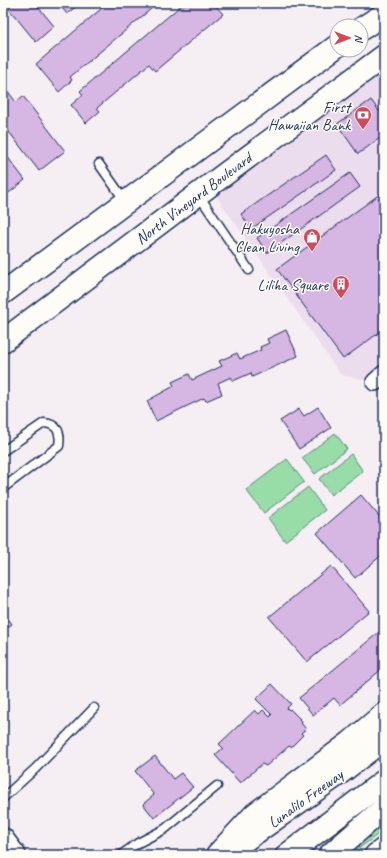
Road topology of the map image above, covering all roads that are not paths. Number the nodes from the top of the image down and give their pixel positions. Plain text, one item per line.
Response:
1 (380, 13) edge
2 (369, 22) edge
3 (329, 52) edge
4 (384, 56) edge
5 (99, 164) dead end
6 (198, 194) junction
7 (126, 202) junction
8 (249, 270) dead end
9 (3, 293) edge
10 (3, 341) edge
11 (3, 451) edge
12 (3, 488) edge
13 (94, 708) dead end
14 (384, 714) edge
15 (384, 739) edge
16 (384, 781) edge
17 (217, 786) dead end
18 (3, 798) edge
19 (384, 808) edge
20 (3, 839) edge
21 (384, 849) edge
22 (15, 855) edge
23 (121, 855) edge
24 (217, 855) edge
25 (224, 855) edge
26 (287, 855) edge
27 (330, 855) edge
28 (376, 855) edge

1 - 2 main road
3 - 7 main road
4 - 6 main road, North Vineyard Boulevard
5 - 7 lane
6 - 8 lane
6 - 10 main road, North Vineyard Boulevard
7 - 9 main road
11 - 12 lane
13 - 18 lane
14 - 24 main road
15 - 25 main road, Lunalilo Freeway
16 - 26 main road, Lunalilo Freeway
17 - 23 lane
19 - 27 main road
20 - 22 street
21 - 28 main road

